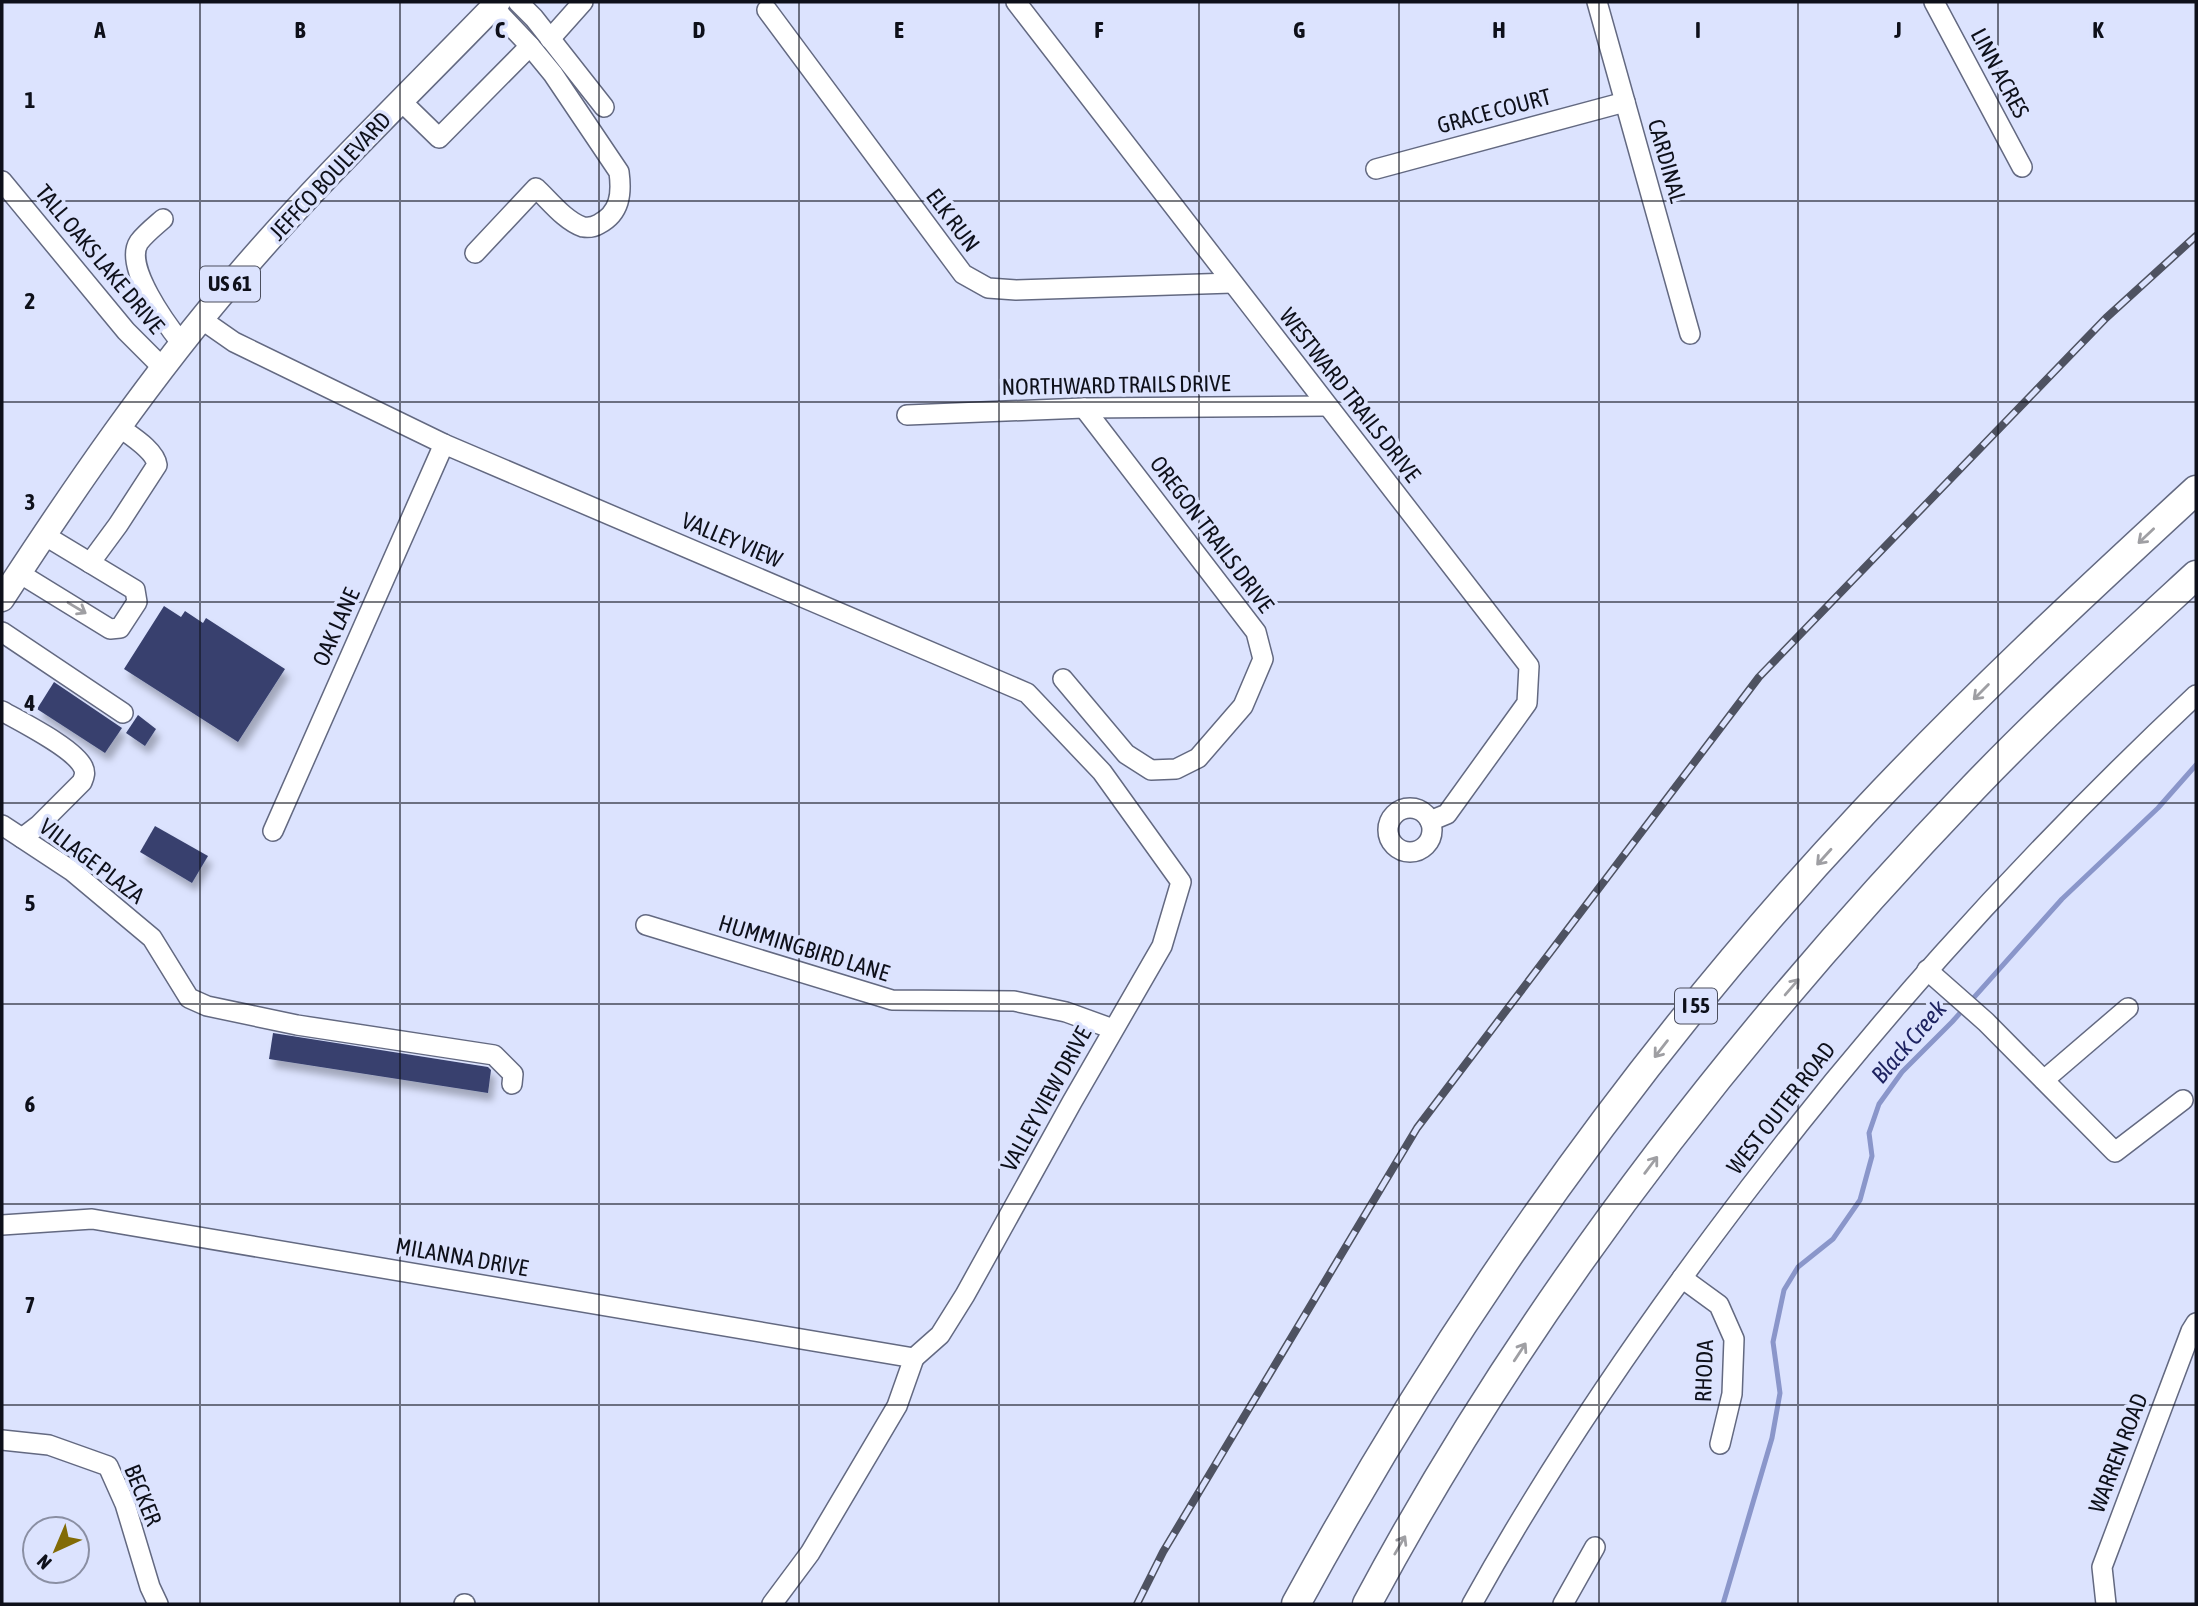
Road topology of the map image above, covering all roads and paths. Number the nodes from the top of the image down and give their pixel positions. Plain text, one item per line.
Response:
1 (518, 2) edge
2 (583, 2) edge
3 (1016, 2) edge
4 (1597, 2) edge
5 (1934, 2) edge
6 (496, 4) edge
7 (767, 10) dead end
8 (550, 39) junction
9 (530, 46) junction
10 (401, 101) junction
11 (1625, 102) junction
12 (604, 107) dead end
13 (2022, 167) dead end
14 (1376, 169) dead end
15 (2, 181) edge
16 (163, 219) dead end
17 (475, 253) dead end
18 (1232, 283) junction
19 (201, 319) junction
20 (1690, 334) dead end
21 (182, 344) junction
22 (163, 368) junction
23 (1326, 406) junction
24 (1084, 408) junction
25 (907, 415) dead end
26 (119, 427) junction
27 (444, 444) junction
28 (2196, 489) edge
29 (44, 535) junction
30 (90, 563) junction
31 (19, 573) junction
32 (2196, 575) edge
33 (2, 599) edge
34 (2, 632) edge
35 (1063, 679) dead end
36 (2196, 695) edge
37 (2, 711) edge
38 (123, 713) dead end
39 (1430, 821) dead end
40 (2, 825) edge
41 (273, 831) dead end
42 (22, 838) junction
43 (1181, 882) joint
44 (646, 925) dead end
45 (1927, 970) junction
46 (2129, 1008) dead end
47 (1113, 1029) junction
48 (2044, 1080) junction
49 (512, 1084) dead end
50 (2183, 1100) dead end
51 (2, 1225) edge
52 (1682, 1278) junction
53 (2196, 1323) edge
54 (914, 1358) junction
55 (2, 1440) edge
56 (1720, 1444) dead end
57 (1595, 1547) dead end
58 (158, 1604) edge
59 (772, 1604) edge
60 (1296, 1604) edge
61 (1367, 1604) edge
62 (1472, 1604) edge
63 (1563, 1604) edge
64 (2106, 1604) edge

1 - 8 street
2 - 8 street
3 - 18 street, WESTWARD TRAILS DRIVE
4 - 11 street, CARDINAL
5 - 13 street, LINN ACRES
6 - 9 street
6 - 10 main road, JEFFCO BOULEVARD / US 61
7 - 18 street, ELK RUN
8 - 12 street
9 - 10 street
9 - 17 street
10 - 19 main road, JEFFCO BOULEVARD / US 61
11 - 14 street, GRACE COURT
11 - 20 street, CARDINAL
15 - 22 street, TALL OAKS LAKE DRIVE
16 - 21 street
18 - 23 street, WESTWARD TRAILS DRIVE
19 - 21 main road, JEFFCO BOULEVARD / US 61
19 - 27 street, VALLEY VIEW
21 - 22 main road, JEFFCO BOULEVARD / US 61
22 - 26 main road, JEFFCO BOULEVARD / US 61
23 - 24 street, NORTHWARD TRAILS DRIVE
23 - 39 street, WESTWARD TRAILS DRIVE
24 - 25 street, NORTHWARD TRAILS DRIVE
24 - 35 street, OREGON TRAILS DRIVE
26 - 29 main road, JEFFCO BOULEVARD / US 61
26 - 30 street
27 - 41 street, OAK LANE
27 - 43 street, VALLEY VIEW
28 -> 60 highway, I 55
29 - 30 street
29 - 31 main road, JEFFCO BOULEVARD / US 61
31 -> 30 street
31 - 33 main road, JEFFCO BOULEVARD / US 61
61 -> 32 highway
34 - 38 street
36 - 45 street, WEST OUTER ROAD
37 - 42 street
40 - 42 street, VILLAGE PLAZA
42 - 49 street, VILLAGE PLAZA
43 - 47 street, VALLEY VIEW DRIVE
44 - 47 street, HUMMINGBIRD LANE
45 - 48 street
45 - 52 street, WEST OUTER ROAD
46 - 48 street
47 - 54 street, VALLEY VIEW DRIVE
48 - 50 street
51 - 54 street, MILANNA DRIVE
52 - 56 street, RHODA
52 - 62 street, WEST OUTER ROAD
53 - 64 street, WARREN ROAD
54 - 59 street
55 - 58 street, BECKER
57 - 63 street

